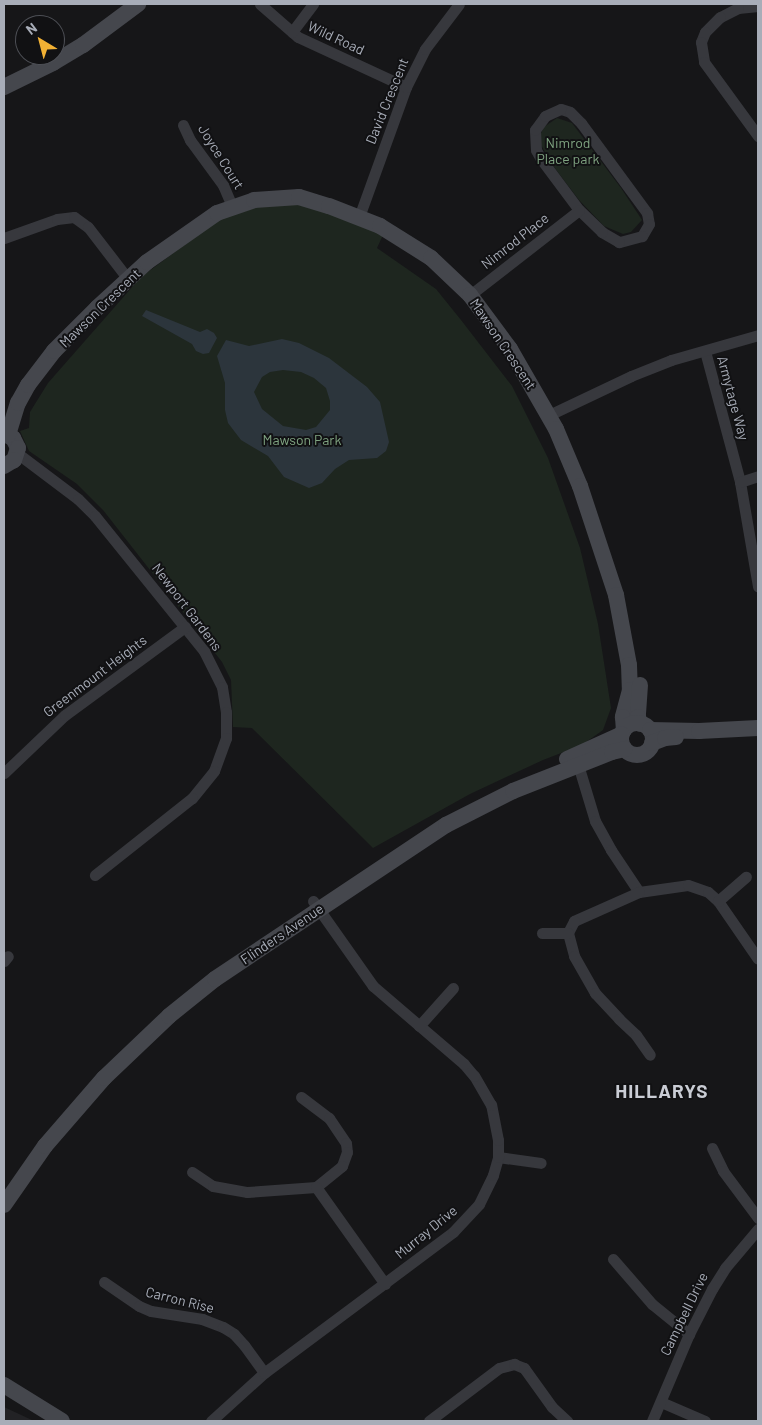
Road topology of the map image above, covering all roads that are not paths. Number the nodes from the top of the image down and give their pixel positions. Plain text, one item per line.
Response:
1 (123, 4) edge
2 (138, 4) edge
3 (260, 4) edge
4 (313, 4) edge
5 (459, 4) edge
6 (758, 6) edge
7 (292, 32) junction
8 (65, 44) edge
9 (28, 65) edge
10 (4, 77) edge
11 (4, 87) edge
12 (406, 87) junction
13 (183, 125) dead end
14 (758, 136) edge
15 (231, 202) junction
16 (579, 210) junction
17 (361, 213) junction
18 (4, 238) edge
19 (125, 275) junction
20 (474, 293) junction
21 (758, 335) edge
22 (705, 351) junction
23 (554, 413) junction
24 (4, 414) edge
25 (6, 434) edge
26 (9, 463) edge
27 (758, 476) edge
28 (740, 482) junction
29 (758, 586) edge
30 (185, 628) junction
31 (758, 728) edge
32 (647, 733) junction
33 (624, 738) junction
34 (758, 738) edge
35 (577, 760) junction
36 (4, 773) edge
37 (95, 875) dead end
38 (746, 877) dead end
39 (639, 892) junction
40 (718, 901) junction
41 (316, 906) junction
42 (542, 933) dead end
43 (568, 933) junction
44 (758, 959) edge
45 (453, 988) dead end
46 (419, 1026) junction
47 (650, 1055) dead end
48 (302, 1097) dead end
49 (712, 1148) dead end
50 (498, 1157) junction
51 (541, 1163) dead end
52 (192, 1172) dead end
53 (4, 1187) edge
54 (316, 1187) junction
55 (4, 1205) edge
56 (758, 1218) edge
57 (758, 1229) edge
58 (613, 1259) dead end
59 (104, 1282) dead end
60 (384, 1284) junction
61 (689, 1334) junction
62 (264, 1373) junction
63 (4, 1384) edge
64 (4, 1395) edge
65 (661, 1402) junction
66 (47, 1421) edge
67 (62, 1421) edge
68 (212, 1421) edge
69 (429, 1421) edge
70 (567, 1421) edge
71 (652, 1421) edge
72 (706, 1421) edge

1 - 8 street
2 - 11 street
3 - 7 street, Wild Road
4 - 7 street
5 - 12 street, David Crescent
6 - 14 street
7 - 12 street, Wild Road
9 - 10 street
12 - 17 street, David Crescent
13 - 15 street, Joyce Court
15 - 17 street, Mawson Crescent
15 - 19 street, Mawson Crescent
16 - 16 street
16 - 20 street, Nimrod Place
17 - 20 street, Mawson Crescent
18 - 19 street
19 - 24 street, Mawson Crescent
19 - 25 street, Mawson Crescent
20 - 23 street, Mawson Crescent
21 - 22 street
22 - 23 street
22 - 28 street, Armytage Way
23 - 32 street, Mawson Crescent
23 - 33 street, Mawson Crescent
25 - 26 street
26 - 30 street, Newport Gardens
27 - 28 street
28 - 29 street, Armytage Way
30 - 36 street, Greenmount Heights
30 - 37 street, Newport Gardens
31 - 32 street
32 - 33 street, Flinders Avenue
32 - 33 street
32 - 34 street
33 - 35 street, Flinders Avenue
35 - 39 street
35 - 41 street, Flinders Avenue
38 - 40 street
39 - 40 street
39 - 43 street
40 - 44 street
41 - 46 street, Murray Drive
41 - 53 street, Flinders Avenue
41 - 55 street, Flinders Avenue
42 - 43 street
43 - 47 street
45 - 46 street
46 - 50 street, Murray Drive
48 - 54 street
49 - 56 street
50 - 51 street
50 - 60 street, Murray Drive
52 - 54 street
54 - 60 street
57 - 61 street, Campbell Drive
58 - 61 street
59 - 62 street, Carron Rise
60 - 62 street, Murray Drive
61 - 65 street, Campbell Drive
62 - 68 street, Murray Drive
63 - 67 street
64 - 66 street
65 - 71 street, Campbell Drive
65 - 72 street
69 - 70 street

